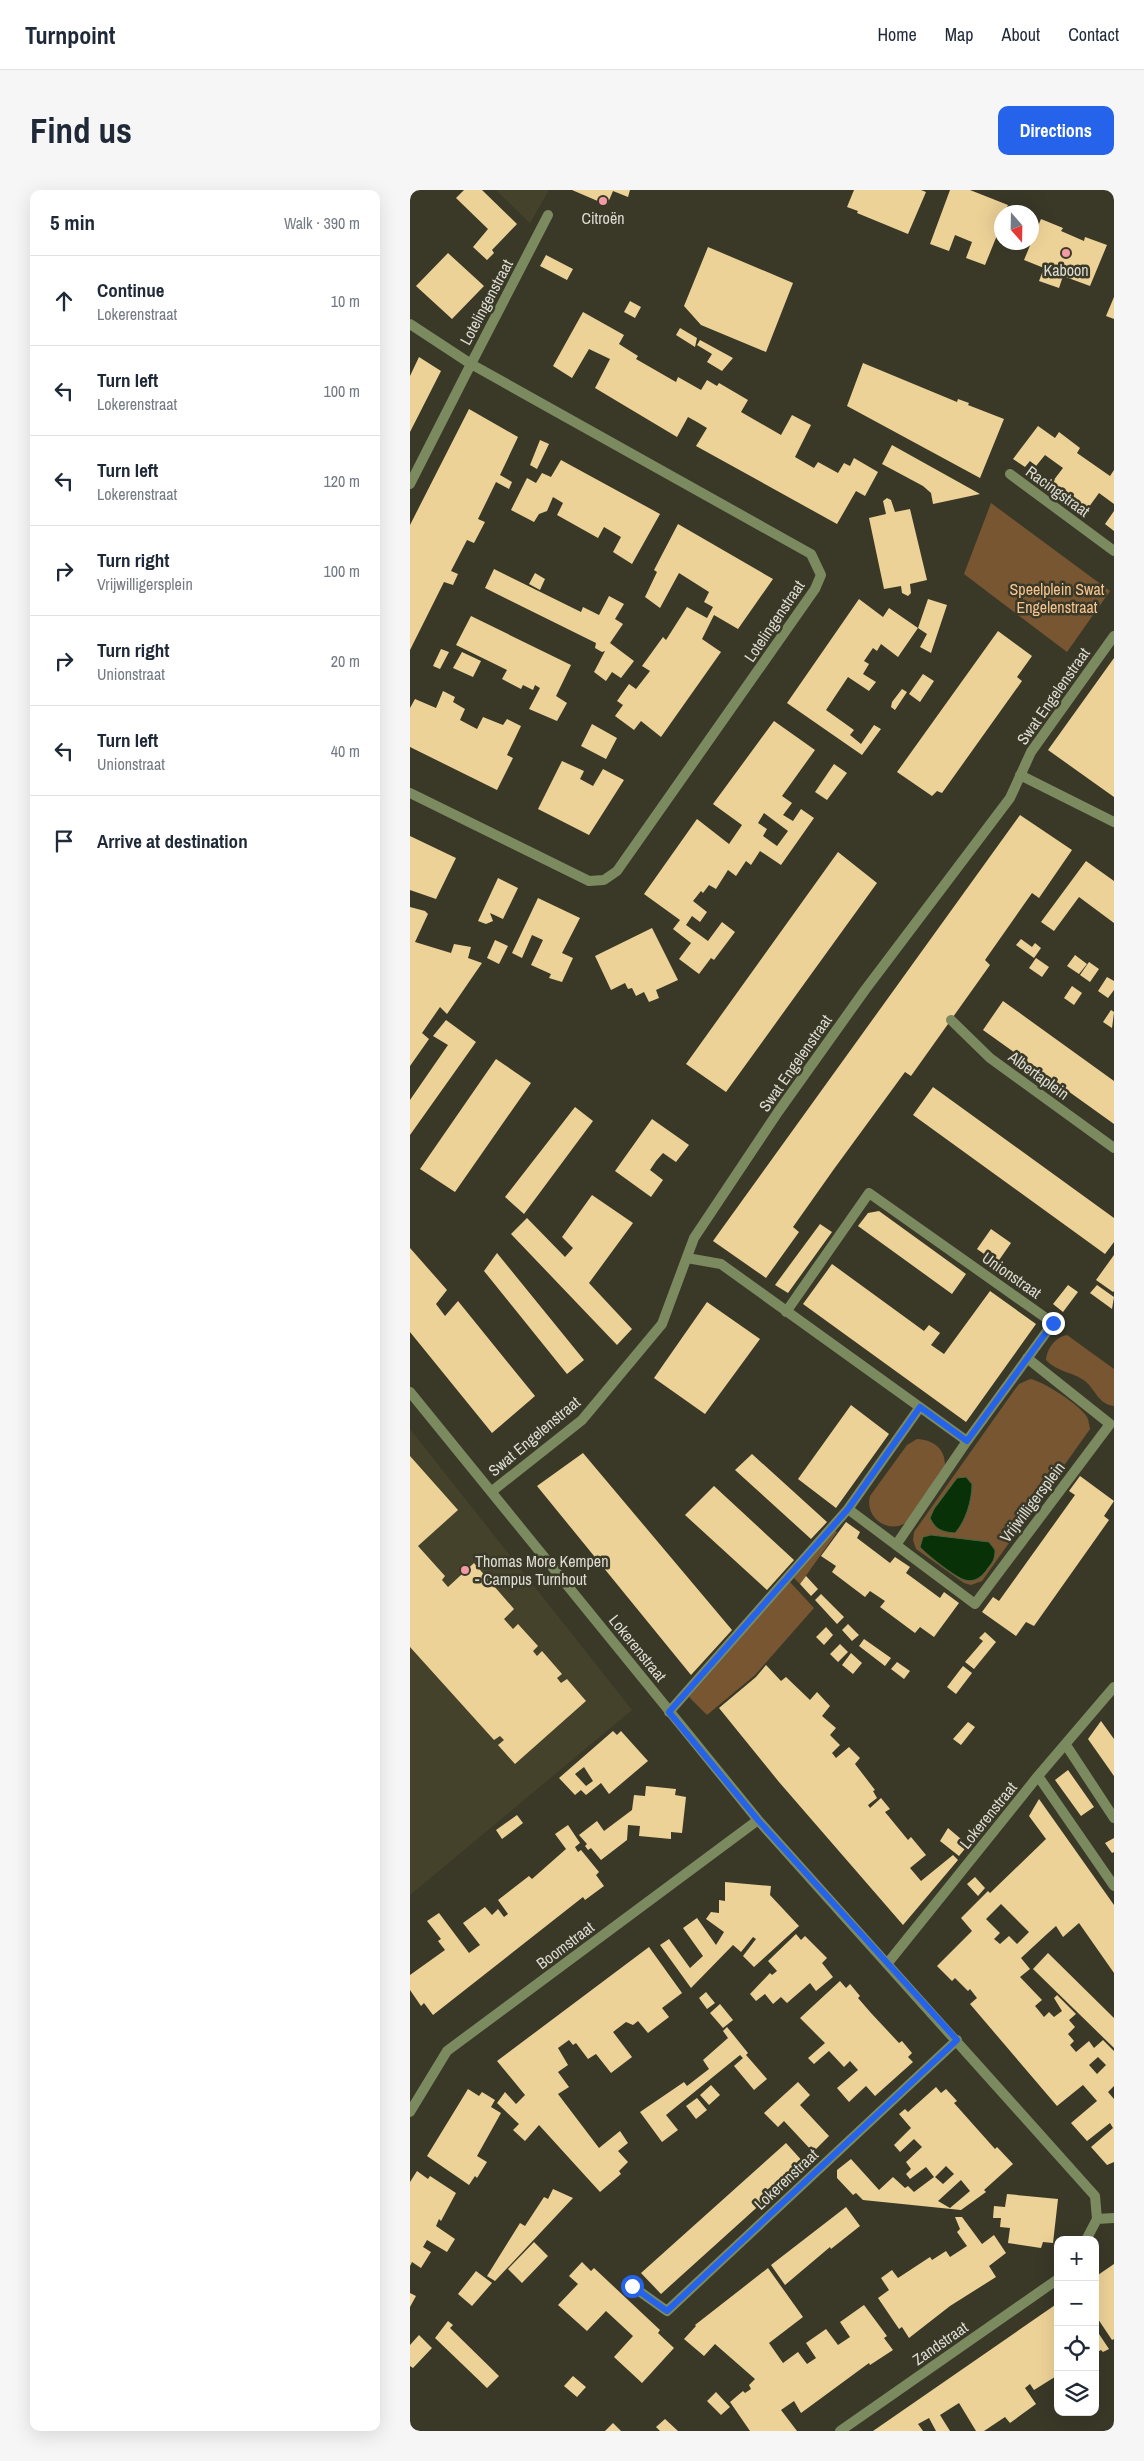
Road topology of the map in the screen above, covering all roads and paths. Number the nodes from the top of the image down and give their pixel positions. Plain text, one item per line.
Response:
1 (548, 215) dead end
2 (410, 324) edge
3 (471, 364) junction
4 (1010, 474) dead end
5 (410, 484) edge
6 (1114, 550) edge
7 (1114, 636) edge
8 (1020, 775) junction
9 (410, 793) edge
10 (1114, 822) edge
11 (951, 1020) dead end
12 (1114, 1148) edge
13 (687, 1258) junction
14 (786, 1312) junction
15 (1027, 1358) junction
16 (410, 1392) edge
17 (920, 1407) junction
18 (967, 1441) junction
19 (491, 1492) junction
20 (848, 1509) junction
21 (896, 1545) junction
22 (1114, 1687) edge
23 (669, 1712) junction
24 (1066, 1745) junction
25 (1038, 1776) junction
26 (1114, 1818) edge
27 (758, 1820) junction
28 (1114, 1886) edge
29 (887, 1964) junction
30 (957, 2040) junction
31 (410, 2112) edge
32 (1114, 2218) edge
33 (1097, 2219) junction
34 (1088, 2236) edge
35 (1055, 2281) edge
36 (632, 2286) dead end
37 (840, 2431) edge

1 - 3 street, Lotelingenstraat
2 - 3 street
3 - 5 street
3 - 9 street, Lotelingenstraat
4 - 6 street, Racingstraat
7 - 8 street, Swat Engelenstraat
8 - 10 street
8 - 13 street, Swat Engelenstraat
11 - 12 street, Albertaplein
13 - 14 street
13 - 19 street, Swat Engelenstraat
14 - 15 street, Unionstraat
14 - 17 street
15 - 18 street, Unionstraat
15 - 21 street, Vrijwilligersplein
16 - 19 street, Lokerenstraat
17 - 18 street
17 - 20 street
18 - 21 street
19 - 23 street, Lokerenstraat
20 - 21 street, Vrijwilligersplein
20 - 23 street
22 - 24 street, Lokerenstraat
23 - 27 street, Lokerenstraat
24 - 25 street, Lokerenstraat
24 - 26 street
25 - 28 street
25 - 29 street, Lokerenstraat
27 - 29 street, Lokerenstraat
27 - 31 street, Boomstraat
29 - 30 street, Lokerenstraat
30 - 33 street, Lokerenstraat
30 - 36 street, Lokerenstraat
32 - 33 street
33 - 34 street
35 - 37 street, Zandstraat

